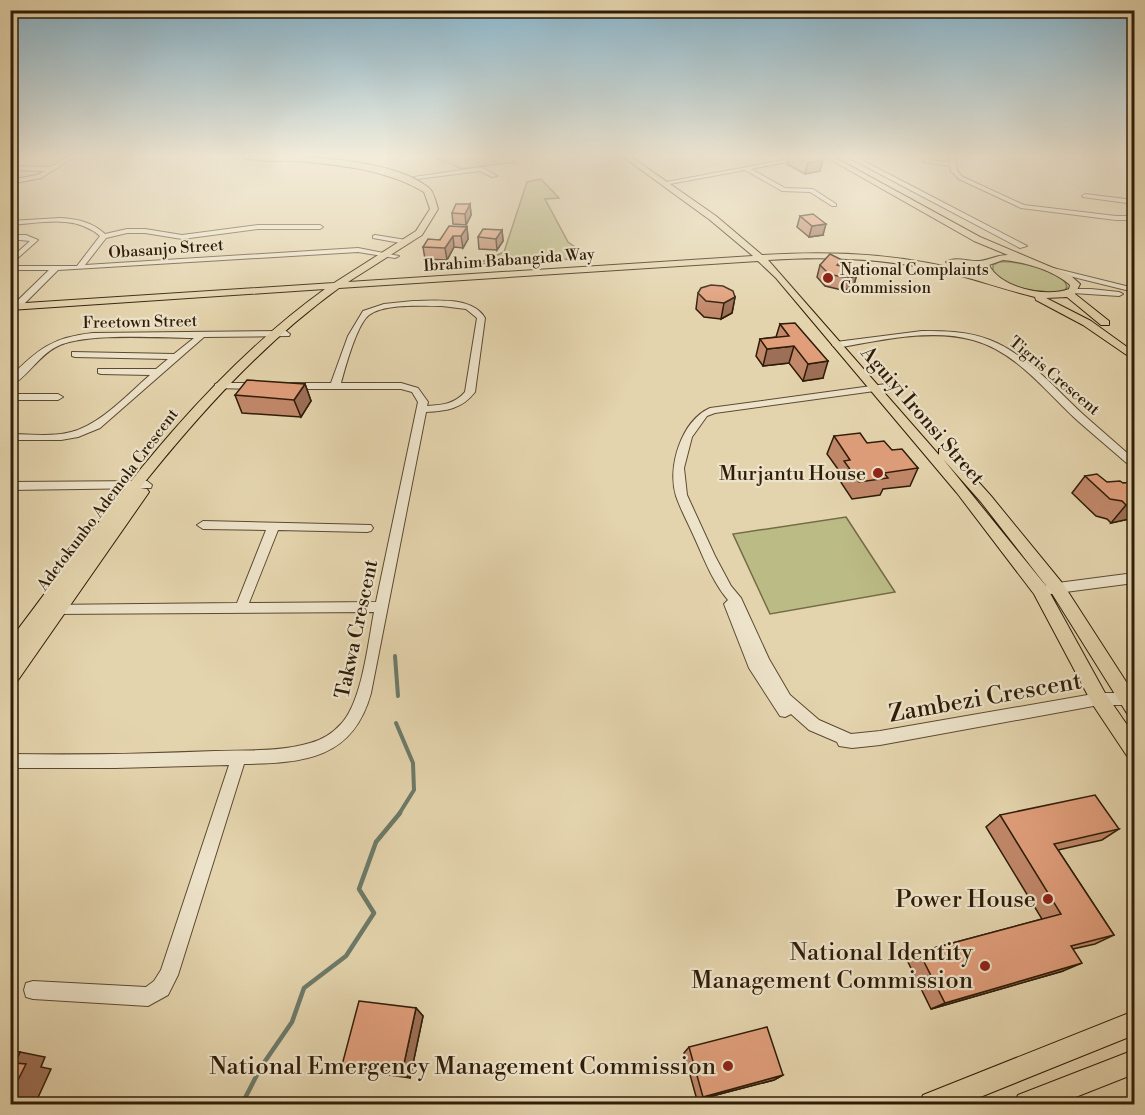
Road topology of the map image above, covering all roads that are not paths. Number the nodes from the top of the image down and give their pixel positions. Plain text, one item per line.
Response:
1 (435, 208) edge
2 (442, 208) edge
3 (700, 208) edge
4 (911, 208) edge
5 (921, 208) edge
6 (950, 208) edge
7 (1032, 208) edge
8 (1132, 220) edge
9 (10, 223) edge
10 (320, 227) dead end
11 (104, 236) junction
12 (10, 237) edge
13 (375, 237) dead end
14 (406, 242) junction
15 (1023, 246) dead end
16 (763, 254) junction
17 (987, 262) junction
18 (10, 263) edge
19 (387, 263) junction
20 (1040, 266) junction
21 (10, 268) edge
22 (56, 268) junction
23 (79, 268) junction
24 (402, 276) junction
25 (348, 282) junction
26 (1006, 285) junction
27 (303, 288) junction
28 (1020, 290) junction
29 (1134, 290) edge
30 (1071, 293) junction
31 (1134, 297) edge
32 (317, 301) junction
33 (15, 304) edge
34 (281, 334) junction
35 (202, 336) junction
36 (841, 344) junction
37 (1134, 344) edge
38 (75, 354) dead end
39 (175, 357) junction
40 (1134, 357) edge
41 (101, 371) dead end
42 (156, 372) junction
43 (10, 383) edge
44 (224, 386) junction
45 (335, 386) junction
46 (879, 388) junction
47 (10, 397) edge
48 (58, 397) dead end
49 (423, 409) junction
50 (10, 437) edge
51 (1134, 464) edge
52 (135, 485) junction
53 (147, 485) junction
54 (10, 486) edge
55 (203, 525) dead end
56 (274, 526) junction
57 (367, 528) dead end
58 (1134, 578) edge
59 (1057, 588) junction
60 (1040, 590) junction
61 (381, 607) junction
62 (241, 608) junction
63 (44, 609) junction
64 (58, 610) junction
65 (10, 654) edge
66 (10, 678) edge
67 (1100, 699) junction
68 (1130, 704) edge
69 (1134, 750) edge
70 (239, 757) junction
71 (10, 761) edge
72 (33, 990) dead end
73 (1134, 1023) edge
74 (1134, 1062) edge
75 (932, 1104) edge
76 (1027, 1104) edge

1 - 14 main road, Adetokunbo Ademola Crescent
2 - 19 main road, Adetokunbo Ademola Crescent
3 - 16 main road, Aguiyi Ironsi Street
4 - 17 main road
5 - 20 main road
6 - 15 street
7 - 8 street
9 - 11 street
10 - 11 street
11 - 23 street
12 - 18 street
13 - 14 street
14 - 19 main road, Adetokunbo Ademola Crescent
16 - 17 main road, Ibrahim Babangida Way
16 - 24 main road, Ibrahim Babangida Way
16 - 25 main road, Ibrahim Babangida Way
16 - 26 main road, Ibrahim Babangida Way
16 - 36 main road, Aguiyi Ironsi Street
17 - 20 main road, Ibrahim Babangida Way
17 - 26 main road
19 - 23 street, Obasanjo Street
19 - 24 main road
19 - 25 main road, Adetokunbo Ademola Crescent
20 - 29 street
20 - 30 main road
21 - 22 street, Obasanjo Street
22 - 23 street, Obasanjo Street
22 - 33 street
24 - 25 main road, Ibrahim Babangida Way
25 - 27 main road, Ibrahim Babangida Way
25 - 32 main road, Adetokunbo Ademola Crescent
25 - 33 main road, Ibrahim Babangida Way
25 - 34 main road, Adetokunbo Ademola Crescent
26 - 28 main road, Ibrahim Babangida Way
27 - 32 main road
27 - 33 main road, Ibrahim Babangida Way
28 - 30 main road
28 - 40 main road
30 - 31 street
30 - 37 main road
32 - 34 main road, Adetokunbo Ademola Crescent
34 - 35 street, Freetown Street
34 - 44 main road, Adetokunbo Ademola Crescent
35 - 39 street
35 - 43 street, Freetown Street
36 - 46 main road, Aguiyi Ironsi Street
36 - 51 street, Tigris Crescent
38 - 39 street
39 - 42 street
41 - 42 street
42 - 50 street
44 - 45 street
44 - 52 main road, Adetokunbo Ademola Crescent
44 - 53 main road, Adetokunbo Ademola Crescent
45 - 49 street
45 - 49 street
46 - 59 main road, Aguiyi Ironsi Street
46 - 60 main road, Aguiyi Ironsi Street
46 - 67 street, Zambezi Crescent
47 - 48 street
49 - 61 street, Takwa Crescent
52 - 53 street
52 - 54 street
52 - 63 main road, Adetokunbo Ademola Crescent
53 - 64 main road, Adetokunbo Ademola Crescent
55 - 56 street
56 - 57 street
56 - 62 street
58 - 59 street
59 - 60 street
59 - 68 main road, Aguiyi Ironsi Street
60 - 67 main road, Aguiyi Ironsi Street
61 - 62 street
61 - 70 street, Takwa Crescent
62 - 64 street
63 - 64 street
63 - 65 main road, Adetokunbo Ademola Crescent
64 - 66 main road, Adetokunbo Ademola Crescent
67 - 68 street, Zambezi Crescent
67 - 69 main road, Aguiyi Ironsi Street
70 - 71 street, Takwa Crescent
70 - 72 street
73 - 75 main road
74 - 76 main road

